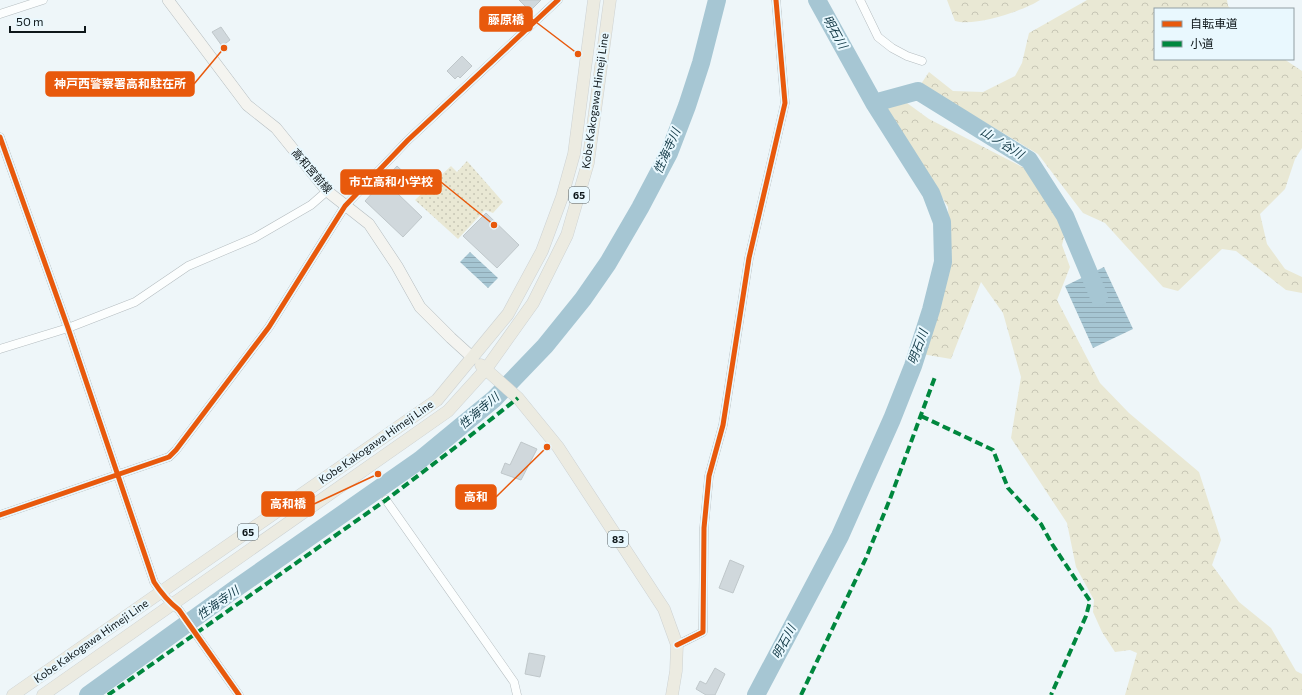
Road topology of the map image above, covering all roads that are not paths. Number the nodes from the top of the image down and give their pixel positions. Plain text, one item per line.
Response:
1 (43, 0) edge
2 (168, 0) edge
3 (558, 0) edge
4 (594, 0) edge
5 (610, 0) edge
6 (776, 0) edge
7 (860, 0) edge
8 (0, 14) edge
9 (922, 61) dead end
10 (0, 137) edge
11 (2, 150) edge
12 (327, 191) junction
13 (345, 206) junction
14 (68, 328) junction
15 (0, 350) edge
16 (473, 358) junction
17 (486, 369) junction
18 (118, 474) junction
19 (386, 500) dead end
20 (0, 515) edge
21 (161, 593) junction
22 (176, 607) junction
23 (678, 645) junction
24 (13, 695) edge
25 (43, 695) edge
26 (239, 695) edge
27 (517, 695) edge
28 (672, 695) edge

1 - 8 street
2 - 12 street, 高和宮前線
3 - 13 street
4 - 16 main road, Kobe Kakogawa Himeji Line / 65
5 - 17 main road, Kobe Kakogawa Himeji Line / 65
6 - 23 street
7 - 9 street
10 - 11 street
11 - 14 street
12 - 13 street, 高和宮前線
12 - 14 street
13 - 16 street, 高和宮前線
13 - 18 street
14 - 15 street
14 - 18 street
16 - 17 main road, 83
16 - 21 main road, Kobe Kakogawa Himeji Line / 65
17 - 22 main road, Kobe Kakogawa Himeji Line / 65
17 - 23 main road, 83
18 - 20 street
18 - 21 street
19 - 27 street
21 - 22 street
21 - 24 main road, Kobe Kakogawa Himeji Line / 65
22 - 25 main road, Kobe Kakogawa Himeji Line / 65
22 - 26 street
23 - 28 main road, 83

